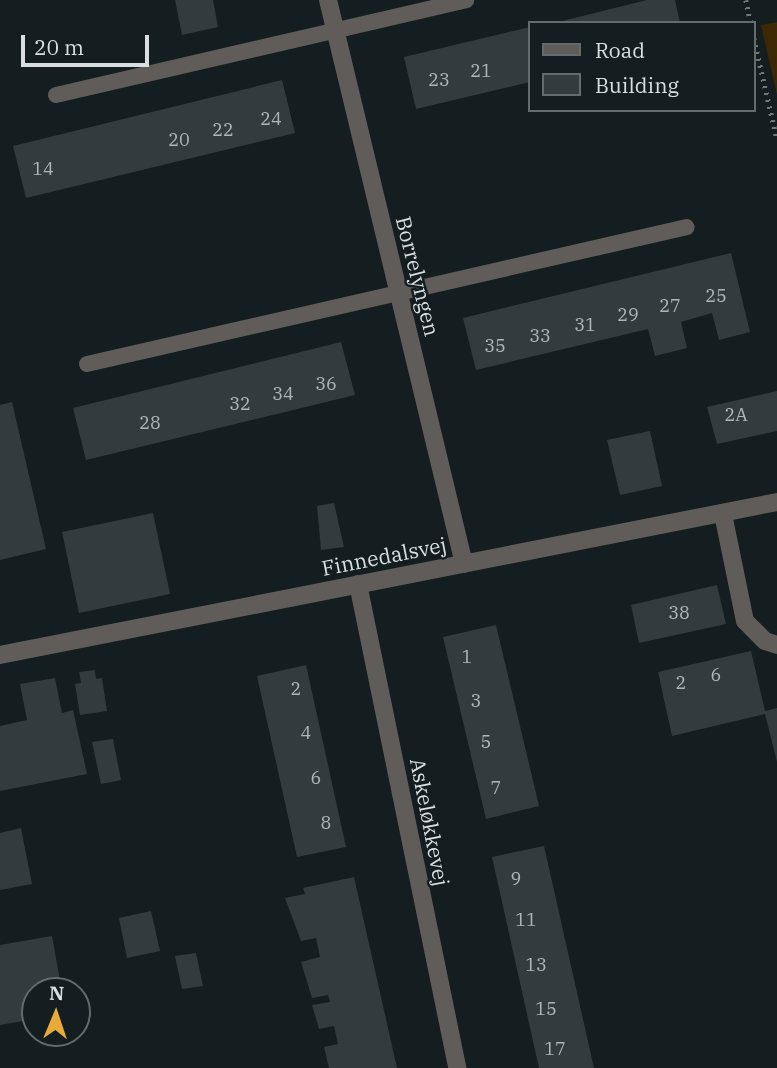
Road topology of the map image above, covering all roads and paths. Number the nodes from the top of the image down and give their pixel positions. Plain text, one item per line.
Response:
1 (328, 0) edge
2 (466, 0) edge
3 (746, 0) edge
4 (751, 21) edge
5 (335, 30) junction
6 (756, 47) edge
7 (56, 94) dead end
8 (777, 139) edge
9 (687, 227) dead end
10 (398, 292) junction
11 (87, 364) dead end
12 (777, 502) edge
13 (723, 514) junction
14 (464, 564) junction
15 (358, 584) junction
16 (777, 645) edge
17 (0, 655) edge
18 (457, 1068) edge

1 - 5 street, Borrelyngen
2 - 5 lane
3 - 4 path
5 - 7 lane
5 - 10 street, Borrelyngen
6 - 8 path
9 - 10 lane
10 - 11 lane
10 - 14 street, Borrelyngen
12 - 13 street, Finnedalsvej
13 - 14 street, Finnedalsvej
13 - 16 street
14 - 15 street, Finnedalsvej
15 - 17 street, Finnedalsvej
15 - 18 street, Askeløkkevej

